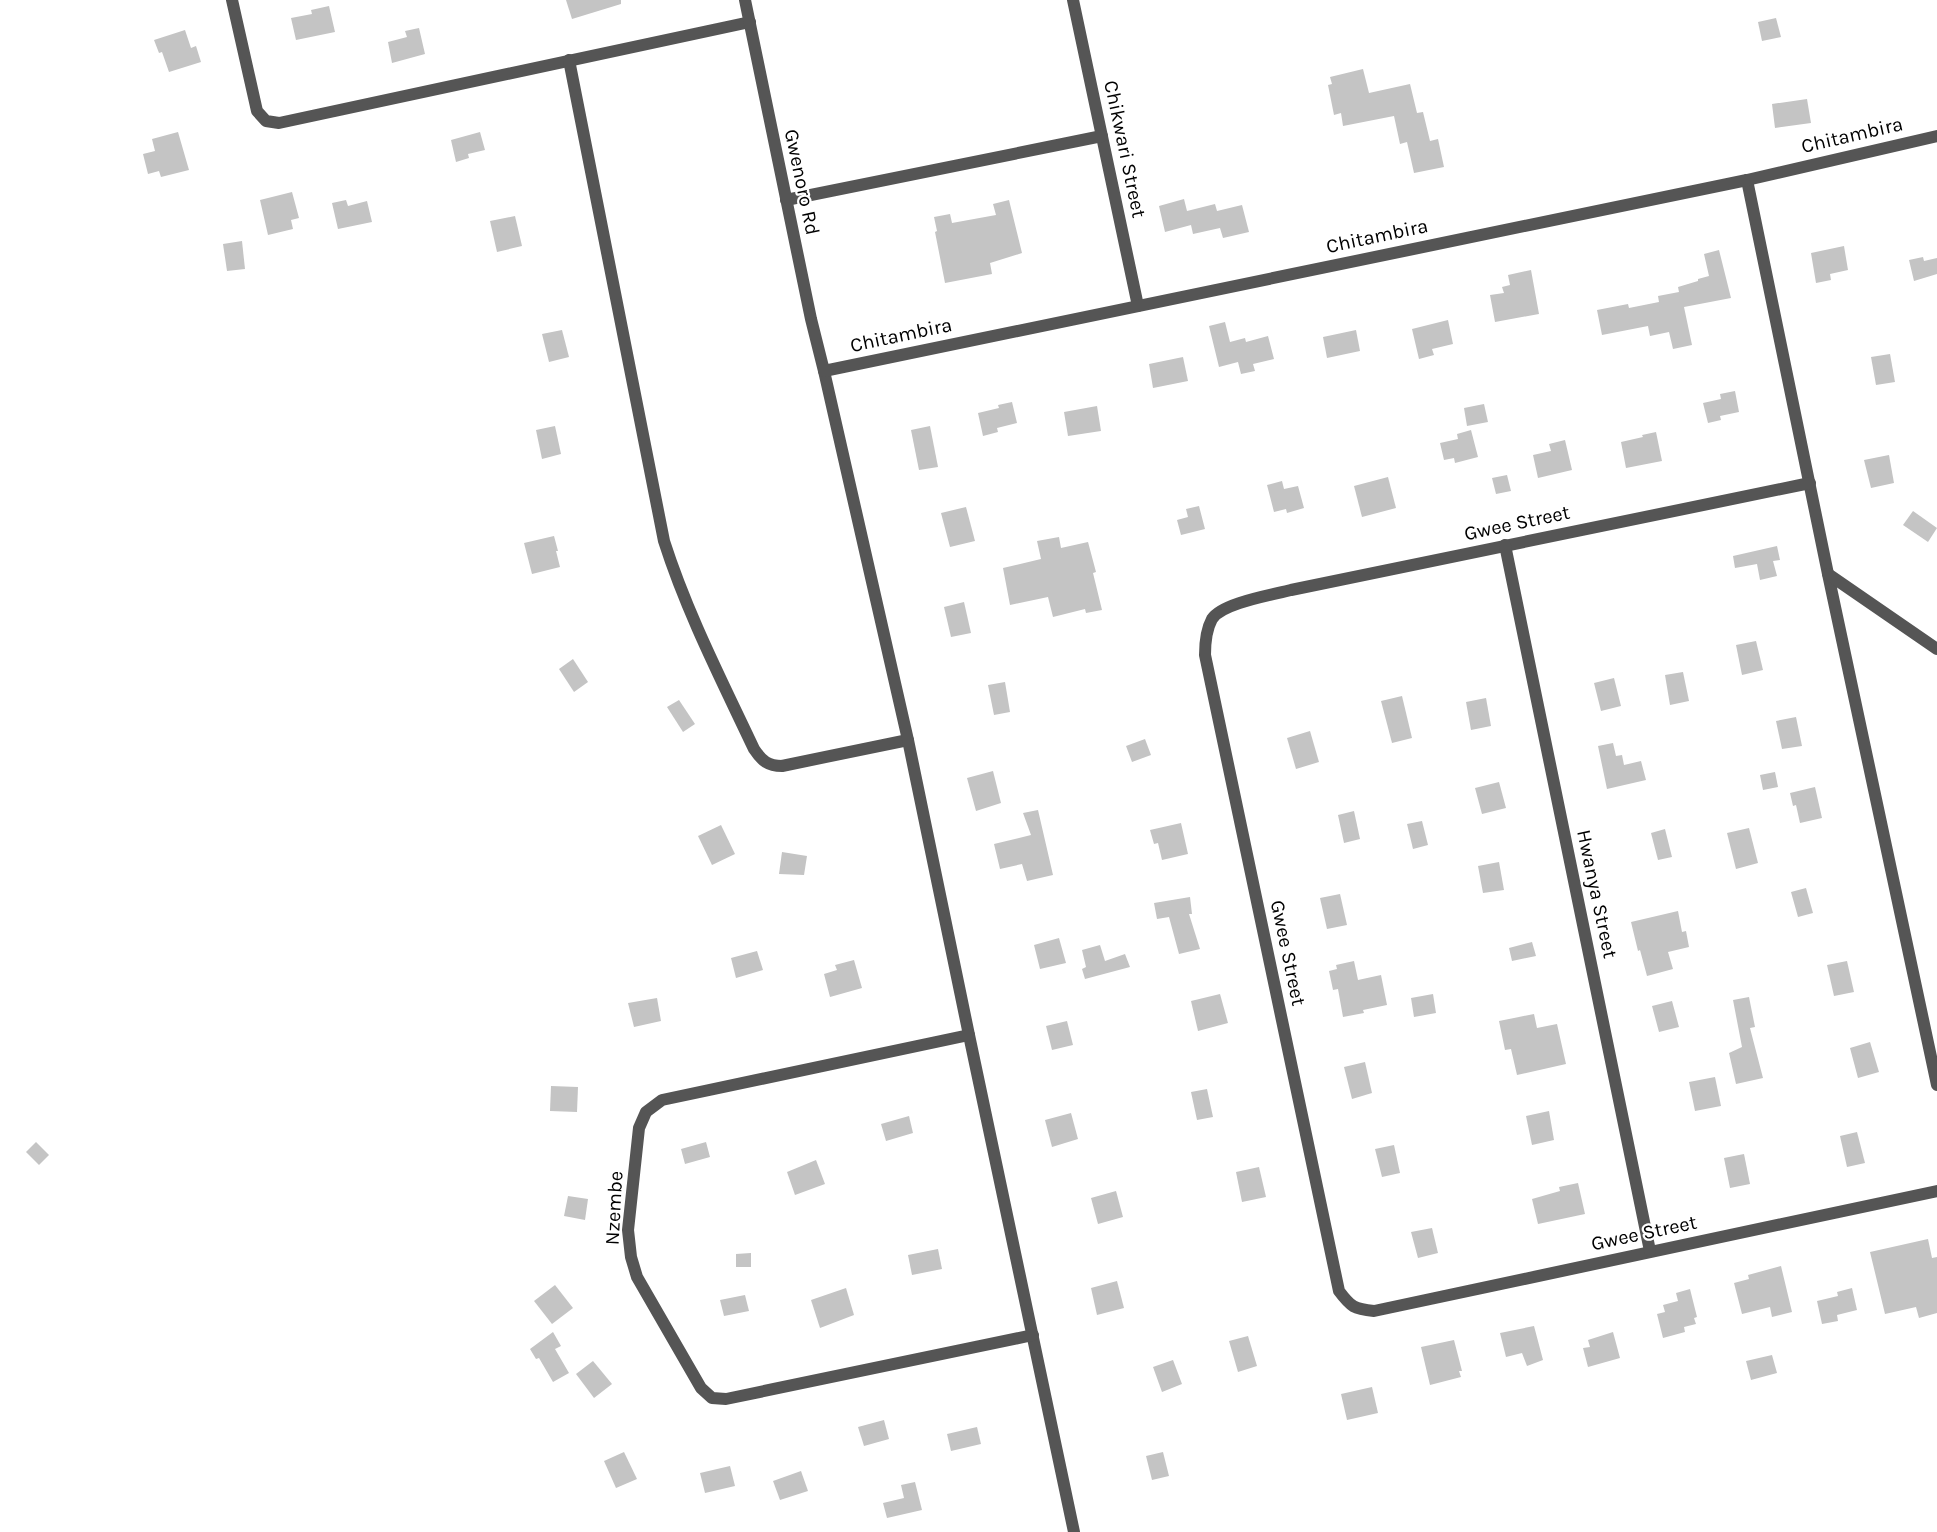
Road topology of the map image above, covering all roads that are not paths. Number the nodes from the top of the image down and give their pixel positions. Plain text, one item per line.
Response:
1 (232, 0) edge
2 (745, 0) edge
3 (1073, 0) edge
4 (750, 22) junction
5 (569, 60) junction
6 (1101, 135) junction
7 (1937, 136) edge
8 (1747, 180) junction
9 (786, 200) junction
10 (1138, 306) junction
11 (824, 371) junction
12 (1810, 483) junction
13 (1505, 545) junction
14 (1828, 574) junction
15 (1937, 649) edge
16 (908, 740) junction
17 (969, 1035) junction
18 (1937, 1084) edge
19 (1937, 1191) edge
20 (1650, 1251) junction
21 (1033, 1335) junction
22 (1074, 1532) edge

1 - 5 street
2 - 4 street, Gwenoro Rd
3 - 6 street, Chikwari Street
4 - 5 street
4 - 9 street, Gwenoro Rd
5 - 16 street
6 - 9 street
6 - 10 street, Chikwari Street
7 - 8 street, Chitambira
8 - 10 street, Chitambira
8 - 12 street
9 - 11 street, Gwenoro Rd
10 - 11 street, Chitambira
11 - 16 street, Gwenoro Rd
12 - 13 street, Gwee Street
12 - 14 street
13 - 20 street, Hwanya Street
13 - 20 street, Gwee Street
14 - 15 street
14 - 18 street
16 - 17 street, Gwenoro Rd
17 - 21 street, Gwenoro Rd
17 - 21 street, Nzembe
19 - 20 street, Gwee Street
21 - 22 street, Gwenoro Rd

